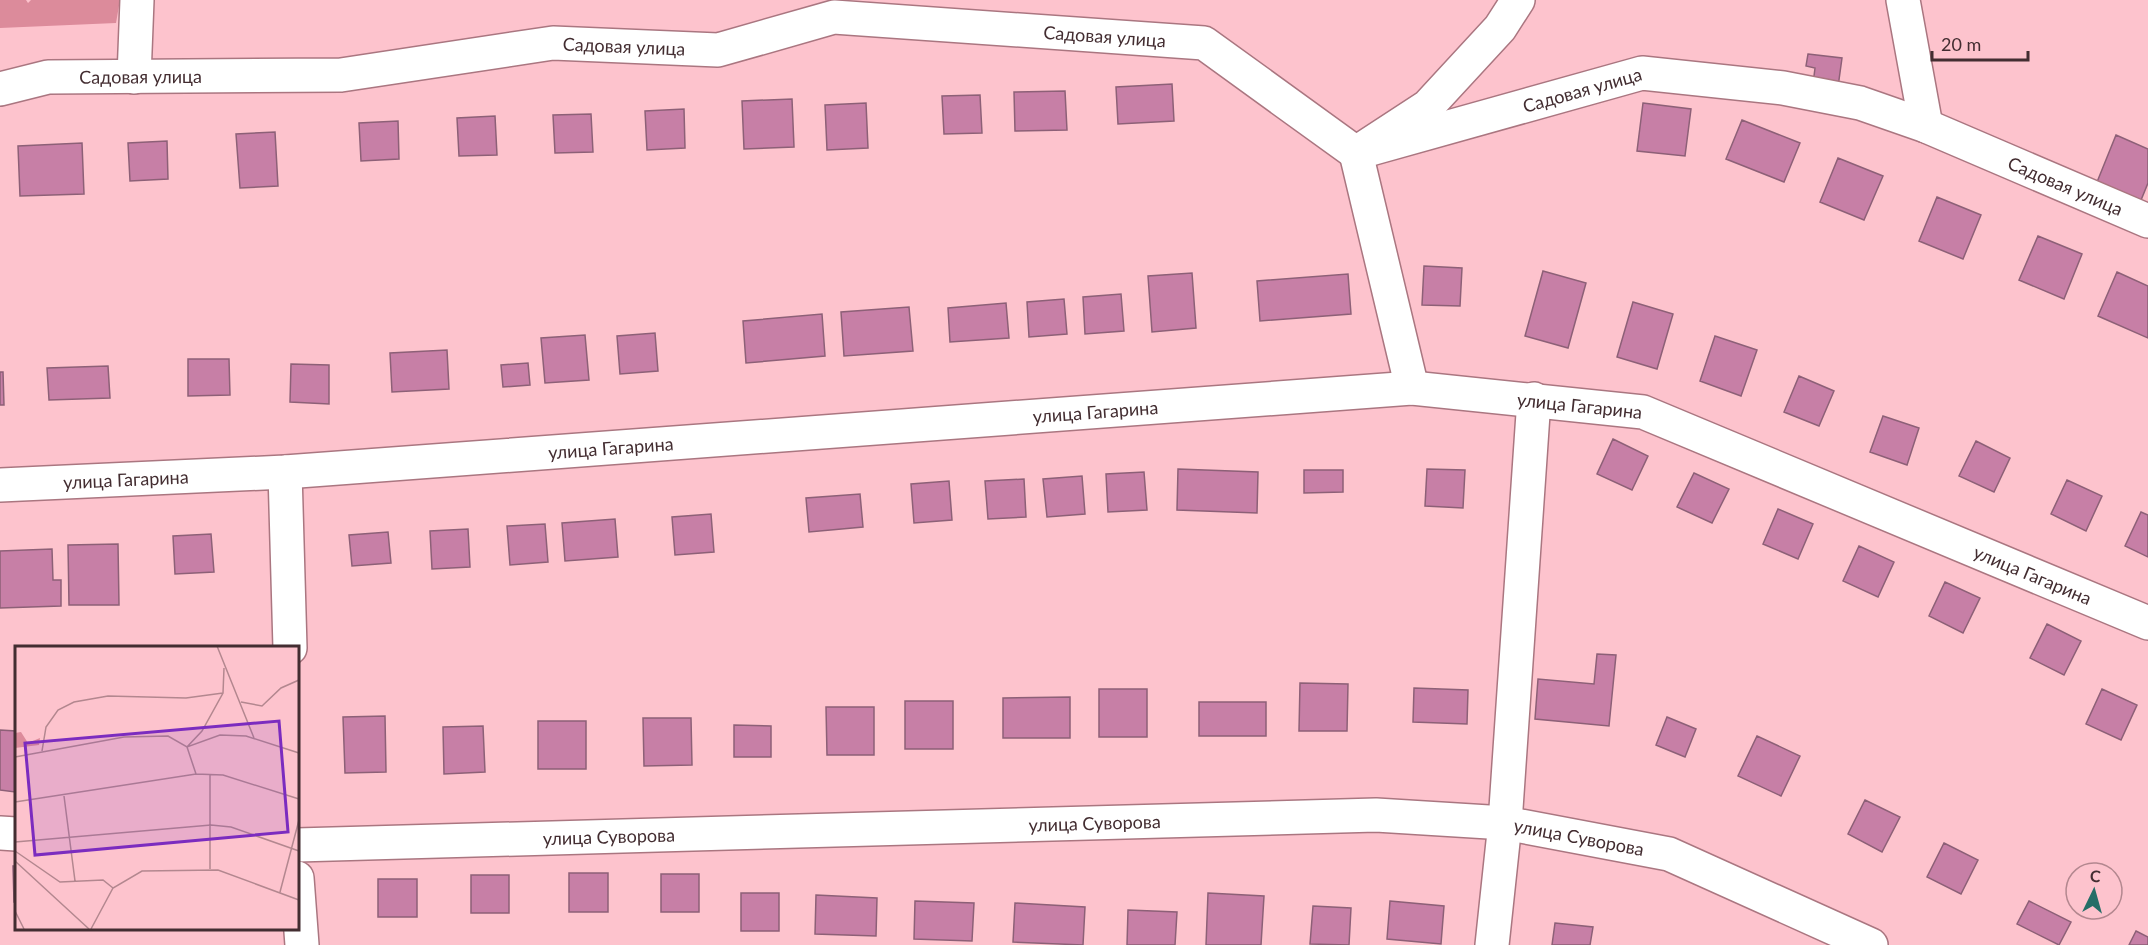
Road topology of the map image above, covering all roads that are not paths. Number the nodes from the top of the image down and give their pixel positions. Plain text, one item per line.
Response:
1 (137, 0) edge
2 (1518, 0) edge
3 (1903, 0) edge
4 (134, 77) junction
5 (0, 88) edge
6 (1926, 126) junction
7 (1356, 153) junction
8 (2148, 221) edge
9 (1412, 388) junction
10 (1534, 399) junction
11 (285, 472) junction
12 (0, 485) edge
13 (2148, 623) edge
14 (290, 646) edge
15 (1505, 822) junction
16 (0, 833) edge
17 (15, 834) edge
18 (298, 845) edge
19 (298, 891) edge
20 (302, 945) edge
21 (1492, 945) edge
22 (1871, 945) edge

1 - 4 street
2 - 7 street
3 - 6 street
4 - 5 street, Садовая улица
4 - 7 street, Садовая улица
6 - 7 street, Садовая улица
6 - 8 street, Садовая улица
7 - 9 street
9 - 10 street, улица Гагарина
9 - 11 street, улица Гагарина
10 - 13 street, улица Гагарина
10 - 15 street
11 - 12 street, улица Гагарина
11 - 14 street
15 - 18 street, улица Суворова
15 - 21 street
15 - 22 street, улица Суворова
16 - 17 street
19 - 20 street

